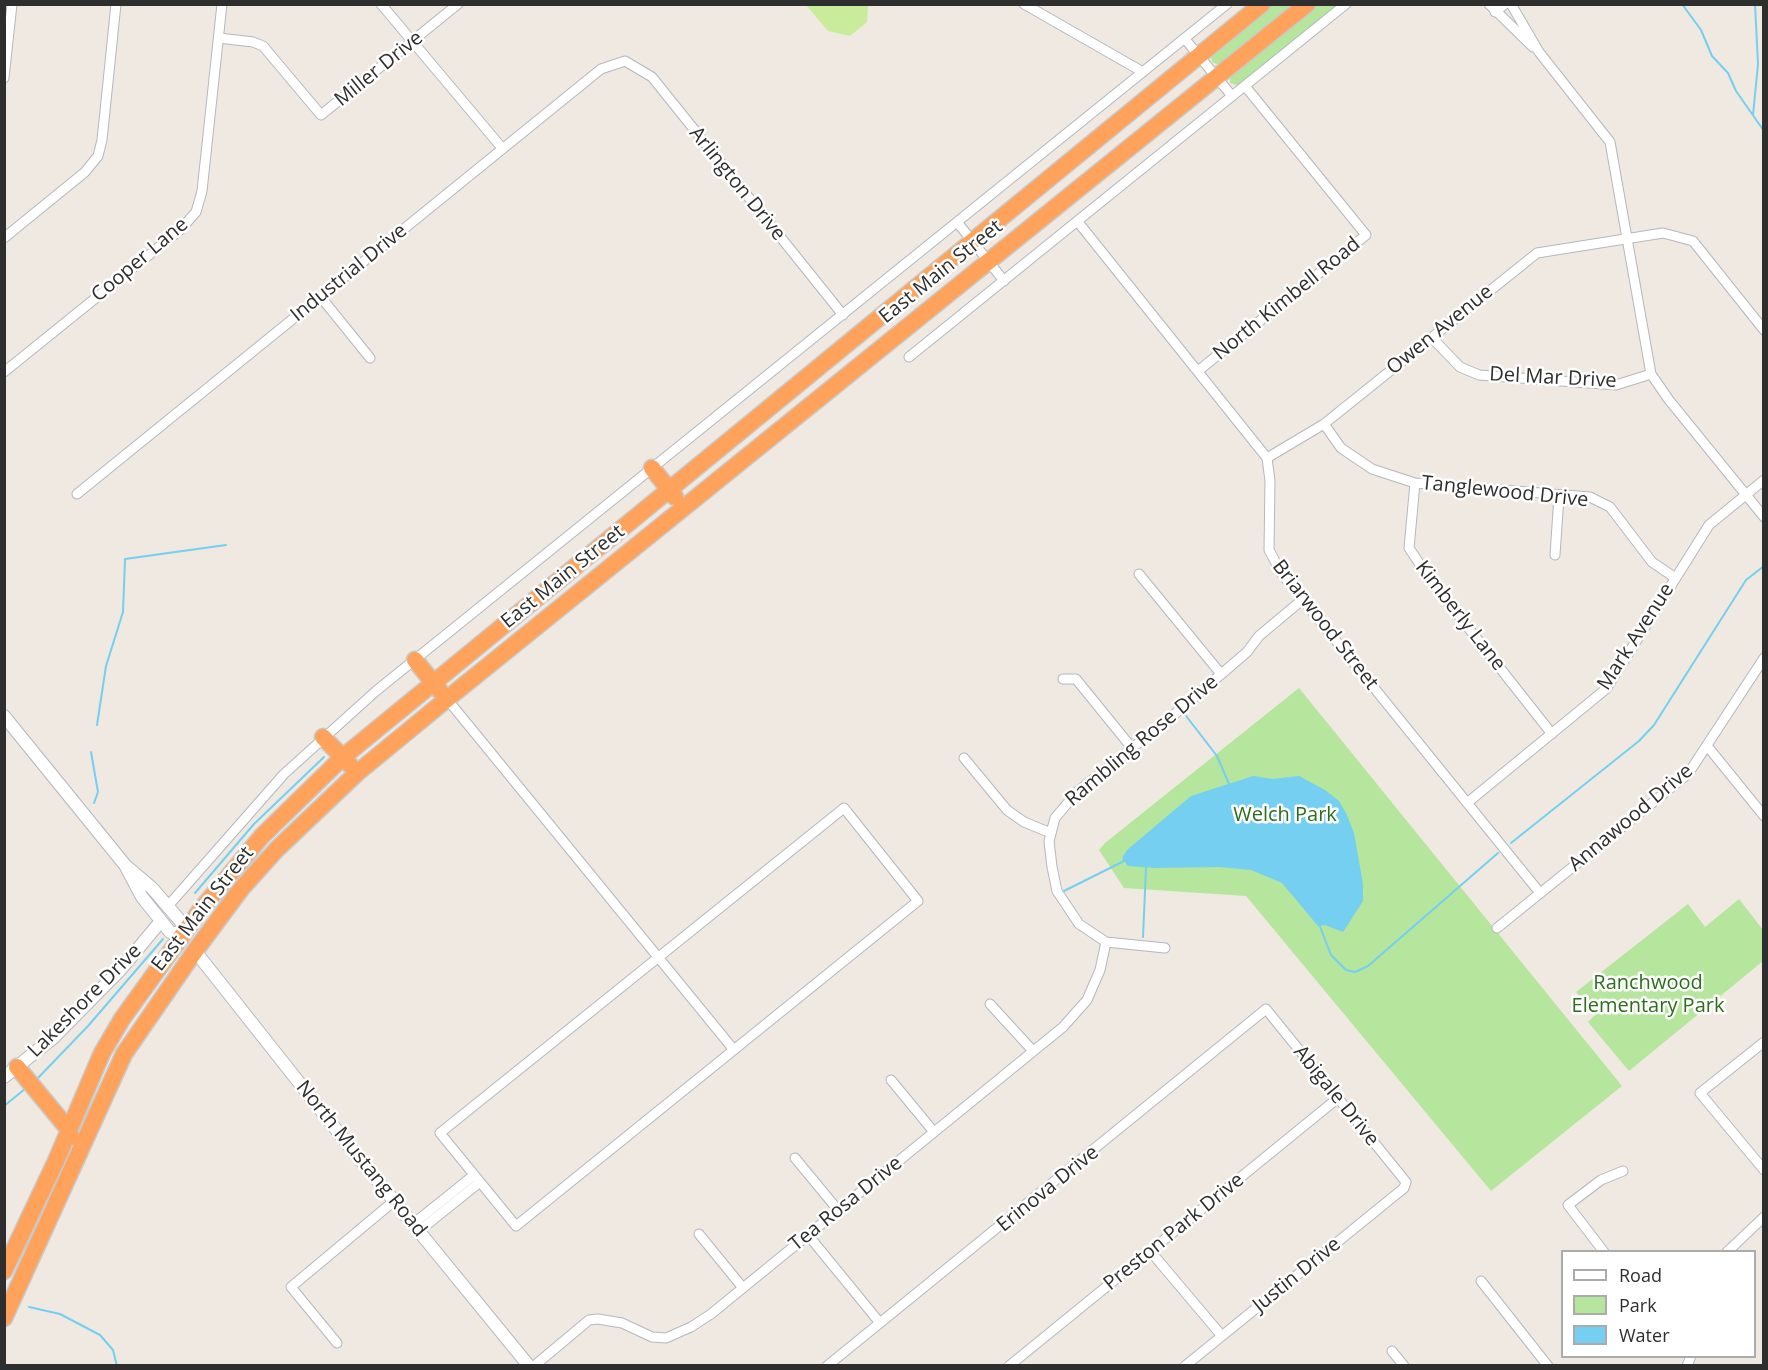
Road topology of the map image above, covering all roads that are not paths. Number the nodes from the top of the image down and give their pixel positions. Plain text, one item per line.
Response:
1 (12, 4) edge
2 (116, 4) edge
3 (222, 4) edge
4 (381, 4) edge
5 (458, 4) edge
6 (1024, 4) edge
7 (1227, 4) edge
8 (1262, 4) edge
9 (1307, 4) edge
10 (1346, 4) edge
11 (1505, 4) edge
12 (1511, 4) edge
13 (1492, 8) edge
14 (219, 39) junction
15 (1185, 39) junction
16 (412, 41) junction
17 (1539, 52) junction
18 (1198, 56) junction
19 (625, 61) joint
20 (1143, 72) junction
21 (4, 78) edge
22 (1217, 78) junction
23 (1245, 86) junction
24 (1232, 96) junction
25 (502, 148) junction
26 (957, 222) junction
27 (1078, 222) junction
28 (4, 238) edge
29 (972, 239) junction
30 (1628, 239) junction
31 (989, 260) junction
32 (1004, 281) junction
33 (320, 296) junction
34 (843, 315) junction
35 (1764, 330) edge
36 (1431, 337) junction
37 (909, 357) dead end
38 (370, 358) dead end
39 (1198, 371) junction
40 (4, 372) edge
41 (1651, 374) junction
42 (1324, 424) junction
43 (1267, 458) junction
44 (652, 468) junction
45 (1764, 480) edge
46 (1414, 483) junction
47 (669, 490) junction
48 (77, 494) dead end
49 (1745, 495) junction
50 (1559, 496) junction
51 (683, 507) junction
52 (1764, 517) edge
53 (1555, 555) dead end
54 (1139, 574) dead end
55 (1674, 577) junction
56 (1302, 600) junction
57 (1764, 658) edge
58 (415, 660) junction
59 (1221, 674) junction
60 (1063, 679) dead end
61 (434, 683) junction
62 (447, 699) junction
63 (4, 716) edge
64 (1552, 734) junction
65 (323, 737) junction
66 (1708, 747) junction
67 (1132, 748) junction
68 (343, 757) junction
69 (964, 758) dead end
70 (357, 773) junction
71 (1467, 803) junction
72 (1764, 816) edge
73 (1051, 833) junction
74 (125, 865) junction
75 (1540, 893) junction
76 (168, 906) junction
77 (161, 921) junction
78 (1497, 928) dead end
79 (182, 935) junction
80 (1106, 942) junction
81 (1165, 948) dead end
82 (195, 951) junction
83 (659, 957) junction
84 (990, 1004) dead end
85 (1266, 1010) joint
86 (1764, 1042) edge
87 (734, 1050) junction
88 (1033, 1051) junction
89 (11, 1072) edge
90 (891, 1080) dead end
91 (88, 1085) junction
92 (1338, 1098) junction
93 (46, 1102) junction
94 (69, 1130) junction
95 (934, 1131) junction
96 (795, 1158) dead end
97 (56, 1161) junction
98 (71, 1170) junction
99 (1764, 1170) edge
100 (1623, 1171) dead end
101 (477, 1178) junction
102 (1406, 1182) joint
103 (394, 1201) junction
104 (838, 1210) junction
105 (1764, 1217) edge
106 (416, 1227) junction
107 (699, 1234) dead end
108 (808, 1235) junction
109 (1603, 1250) edge
110 (1728, 1250) edge
111 (1151, 1252) junction
112 (4, 1271) edge
113 (1481, 1281) dead end
114 (743, 1288) junction
115 (4, 1318) edge
116 (880, 1323) junction
117 (1222, 1336) junction
118 (337, 1343) dead end
119 (1392, 1351) dead end
120 (529, 1365) edge
121 (534, 1365) edge
122 (827, 1365) edge
123 (1009, 1365) edge
124 (1185, 1365) edge
125 (1404, 1365) edge
126 (1548, 1365) edge

1 - 21 street
2 - 28 street
3 - 14 street, Cooper Lane
4 - 16 street
5 - 16 street, Miller Drive
6 - 20 street
7 - 15 street, East Main Street
8 - 18 highway, East Main Street
9 - 22 highway, East Main Street
10 - 23 street
11 - 13 street
12 - 17 street
13 - 17 street
14 - 16 street, Miller Drive
14 - 40 street, Cooper Lane
15 - 18 street
15 - 20 street, East Main Street
16 - 25 street
17 - 30 street
18 - 22 street
18 - 29 highway, East Main Street
19 - 25 street, Industrial Drive
19 - 34 street, Arlington Drive
20 - 26 street, East Main Street
22 - 24 street
22 - 31 highway, East Main Street
23 - 24 street
23 - 39 street, North Kimbell Road
24 - 27 street
25 - 33 street, Industrial Drive
26 - 29 street
26 - 34 street, East Main Street
27 - 32 street
27 - 39 street
29 - 31 street
29 - 47 highway, East Main Street
30 - 35 street, Owen Avenue
30 - 36 street, Owen Avenue
30 - 41 street
31 - 32 street
31 - 51 highway, East Main Street
32 - 37 street
33 - 38 street
33 - 48 street, Industrial Drive
34 - 44 street, East Main Street
36 - 41 street, Del Mar Drive
36 - 42 street, Owen Avenue
39 - 43 street
41 - 49 street
42 - 43 street, Owen Avenue
42 - 46 street, Tanglewood Drive
43 - 56 street, Briarwood Street
44 - 47 highway
44 - 58 street, East Main Street
45 - 49 street, Mark Avenue
46 - 50 street, Tanglewood Drive
46 - 64 street, Kimberly Lane
47 - 51 highway
47 - 61 highway, East Main Street
49 - 52 street
49 - 55 street, Mark Avenue
50 - 53 street
50 - 55 street, Tanglewood Drive
51 - 62 highway, East Main Street
54 - 59 street
55 - 64 street, Mark Avenue
56 - 59 street, Rambling Rose Drive
56 - 71 street, Briarwood Street
57 - 66 street, Annawood Drive
58 - 61 highway
58 - 65 street, East Main Street
59 - 67 street, Rambling Rose Drive
60 - 67 street
61 - 62 highway
61 - 68 highway, East Main Street
62 - 70 highway, East Main Street
62 - 83 street
63 - 74 street
64 - 71 street, Mark Avenue
65 - 68 highway
65 - 76 street, East Main Street
66 - 72 street
66 - 75 street, Annawood Drive
67 - 73 street, Rambling Rose Drive
68 - 70 highway
68 - 79 highway, East Main Street
69 - 73 street
70 - 82 highway, East Main Street
71 - 75 street, Briarwood Street
73 - 80 street, Rambling Rose Drive
74 - 76 street
74 - 77 street
75 - 78 street, Annawood Drive
76 - 79 street
77 - 79 street
77 - 89 street, Lakeshore Drive
79 - 82 highway
79 - 91 highway, East Main Street
80 - 81 street, Rambling Rose Drive
80 - 88 street, Tea Rosa Drive
82 - 98 highway, East Main Street
82 - 103 street, North Mustang Road
83 - 87 street
83 - 87 street
83 - 101 street
84 - 88 street
85 - 92 street, Abigale Drive
85 - 116 street, Erinova Drive
86 - 99 street
87 - 101 street
88 - 95 street, Tea Rosa Drive
89 - 93 highway
90 - 95 street
91 - 93 highway
91 - 94 highway, East Main Street
92 - 102 street, Abigale Drive
92 - 111 street, Preston Park Drive
93 - 94 highway
93 - 97 highway
94 - 97 highway, East Main Street
94 - 98 highway
95 - 104 street, Tea Rosa Drive
96 - 104 street
97 - 112 highway, East Main Street
98 - 115 highway, East Main Street
100 - 109 street
101 - 106 street
102 - 117 street, Justin Drive
103 - 106 street, North Mustang Road
103 - 118 street
104 - 108 street, Tea Rosa Drive
105 - 110 street
106 - 120 street, North Mustang Road
107 - 114 street
108 - 114 street, Tea Rosa Drive
108 - 116 street
111 - 117 street
111 - 123 street, Preston Park Drive
113 - 126 street
114 - 121 street, Tea Rosa Drive
116 - 122 street, Erinova Drive
117 - 124 street, Justin Drive
119 - 125 street

